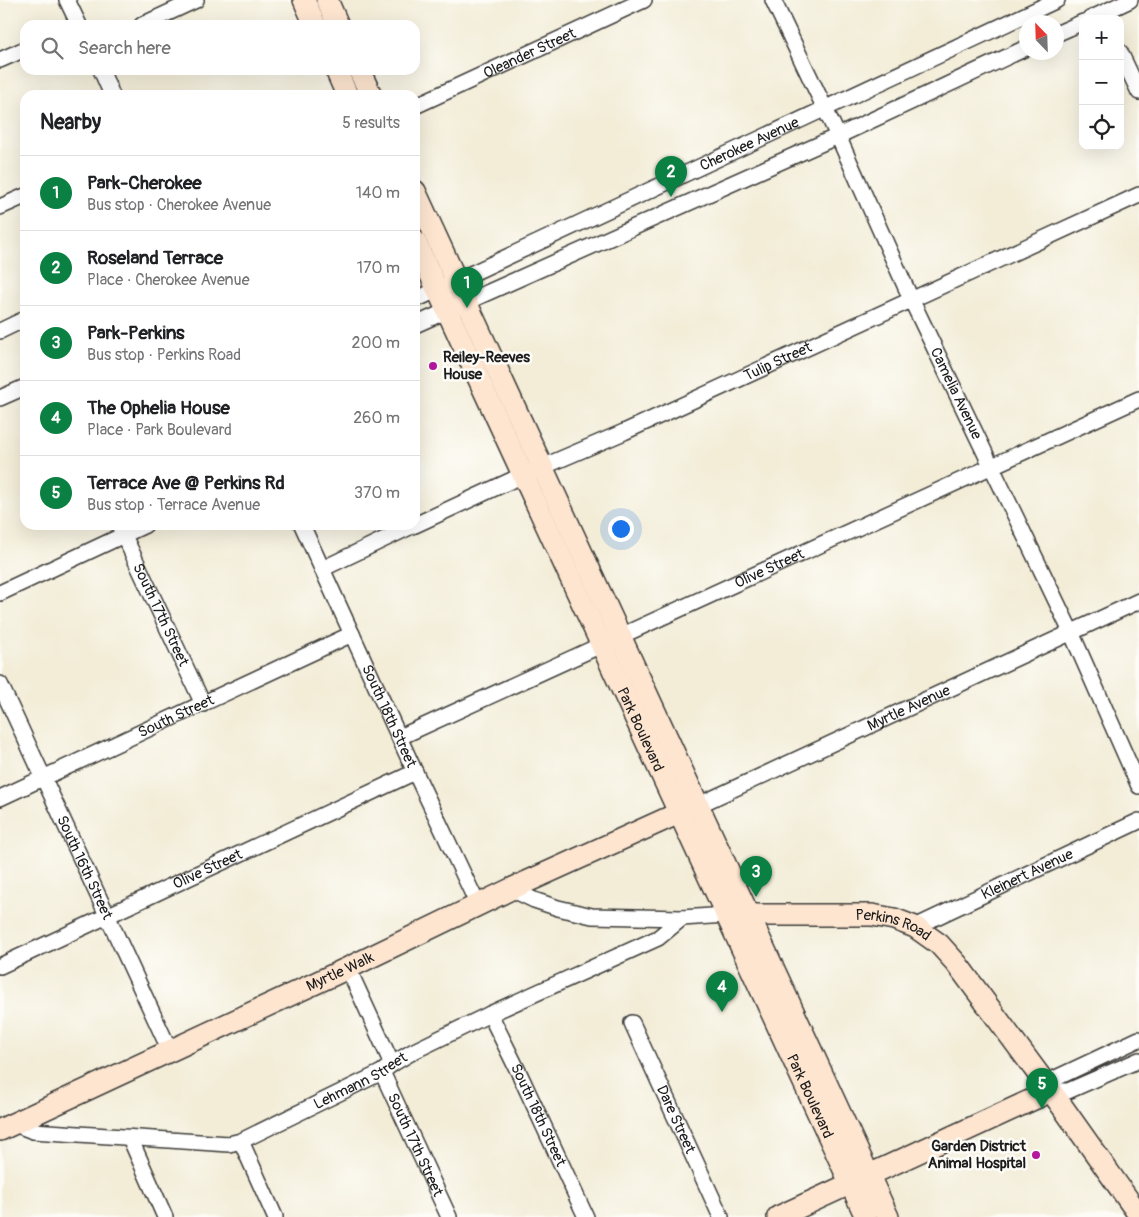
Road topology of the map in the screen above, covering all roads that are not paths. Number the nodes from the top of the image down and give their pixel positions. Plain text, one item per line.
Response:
1 (67, 0) edge
2 (196, 0) edge
3 (304, 0) edge
4 (327, 0) edge
5 (644, 0) edge
6 (773, 0) edge
7 (1057, 0) edge
8 (1130, 0) edge
9 (1098, 13) edge
10 (77, 20) edge
11 (153, 20) edge
12 (313, 20) edge
13 (336, 20) edge
14 (1079, 24) edge
15 (1064, 30) edge
16 (20, 51) edge
17 (1019, 51) edge
18 (0, 60) edge
19 (1124, 60) edge
20 (103, 75) edge
21 (338, 75) edge
22 (361, 75) edge
23 (110, 90) edge
24 (345, 90) edge
25 (369, 90) edge
26 (1139, 92) edge
27 (420, 104) edge
28 (825, 108) junction
29 (838, 136) junction
30 (1139, 195) edge
31 (20, 198) edge
32 (420, 206) edge
33 (0, 208) edge
34 (420, 248) edge
35 (447, 285) junction
36 (420, 298) edge
37 (911, 299) junction
38 (457, 307) junction
39 (20, 321) edge
40 (420, 323) edge
41 (0, 331) edge
42 (20, 389) edge
43 (0, 398) edge
44 (1139, 399) edge
45 (990, 466) junction
46 (533, 471) junction
47 (420, 523) edge
48 (122, 530) edge
49 (304, 530) edge
50 (404, 530) edge
51 (322, 569) junction
52 (0, 593) edge
53 (1139, 601) edge
54 (1070, 632) junction
55 (352, 634) junction
56 (611, 640) junction
57 (0, 684) edge
58 (202, 704) junction
59 (400, 737) junction
60 (415, 772) junction
61 (44, 778) junction
62 (1139, 786) edge
63 (0, 798) edge
64 (689, 809) junction
65 (1139, 821) edge
66 (511, 889) junction
67 (478, 905) junction
68 (748, 914) junction
69 (107, 915) junction
70 (726, 915) junction
71 (682, 918) junction
72 (915, 926) junction
73 (0, 966) edge
74 (348, 968) junction
75 (490, 1014) junction
76 (632, 1023) dead end
77 (1139, 1039) edge
78 (170, 1051) junction
79 (1139, 1060) edge
80 (387, 1068) junction
81 (1051, 1091) junction
82 (8, 1127) edge
83 (130, 1138) junction
84 (240, 1141) junction
85 (859, 1179) junction
86 (1139, 1215) edge
87 (165, 1217) edge
88 (276, 1217) edge
89 (449, 1217) edge
90 (586, 1217) edge
91 (721, 1217) edge
92 (778, 1217) edge
93 (866, 1217) edge
94 (888, 1217) edge

1 - 10 street
2 - 11 street
3 - 12 street
4 - 13 street
5 - 27 street, Oleander Street
6 - 28 street, Camelia Avenue
7 - 28 street, Cherokee Avenue
8 - 9 street
14 - 15 street
16 - 18 street
17 - 29 street, Cherokee Avenue
19 - 26 street
20 - 23 street
21 - 24 street
22 - 25 street
28 - 29 street, Camelia Avenue
28 - 35 street, Cherokee Avenue
29 - 37 street, Camelia Avenue
29 - 38 street, Cherokee Avenue
30 - 37 street, Tulip Street
31 - 33 street
32 - 35 street
34 - 35 street, Park Boulevard
35 - 36 street, Cherokee Avenue
35 - 38 street, Park Boulevard
37 - 45 street, Camelia Avenue
37 - 46 street, Tulip Street
38 - 40 street, Cherokee Avenue
38 - 46 street, Park Boulevard
39 - 41 street
42 - 43 street
44 - 45 street, Olive Street
45 - 54 street, Camelia Avenue
45 - 56 street, Olive Street
46 - 47 street, Tulip Street
46 - 56 street, Park Boulevard
48 - 52 street
48 - 58 street, South 17th Street
49 - 51 street, South 18th Street
50 - 51 street, Tulip Street
51 - 55 street, South 18th Street
53 - 54 street, Myrtle Avenue
54 - 62 street, Camelia Avenue
54 - 64 street, Myrtle Avenue
55 - 58 street, South Street
55 - 59 street, South 18th Street
56 - 59 street, Olive Street
56 - 64 street, Park Boulevard
57 - 61 street, South 16th Street
58 - 61 street, South Street
59 - 60 street, South 18th Street
60 - 67 street, South 18th Street
60 - 69 street, Olive Street
61 - 63 street, South Street
61 - 69 street, South 16th Street
64 - 66 street, Myrtle Walk
64 - 68 street
64 - 70 street, Park Boulevard
65 - 72 street, Kleinert Avenue
66 - 67 street, Myrtle Walk
66 - 71 street, Perkins Road
67 - 74 street, Myrtle Walk
68 - 70 street, Perkins Road
68 - 72 street, Perkins Road
68 - 85 street
69 - 73 street, Olive Street
69 - 78 street, South 16th Street
70 - 71 street, Perkins Road
70 - 85 street, Park Boulevard
71 - 75 street, Lehmann Street
72 - 81 street, Perkins Road
74 - 78 street, Myrtle Walk
74 - 80 street, South 17th Street
75 - 80 street, Lehmann Street
75 - 90 street, South 18th Street
76 - 91 street, Dare Street
77 - 81 street
78 - 82 street, Myrtle Walk
79 - 81 street
80 - 84 street, Lehmann Street
80 - 89 street, South 17th Street
81 - 85 street
81 - 86 street, Perkins Road
82 - 83 street, Lehmann Street
83 - 84 street, Lehmann Street
83 - 87 street
84 - 88 street
85 - 92 street
85 - 93 street, Park Boulevard
85 - 94 street

